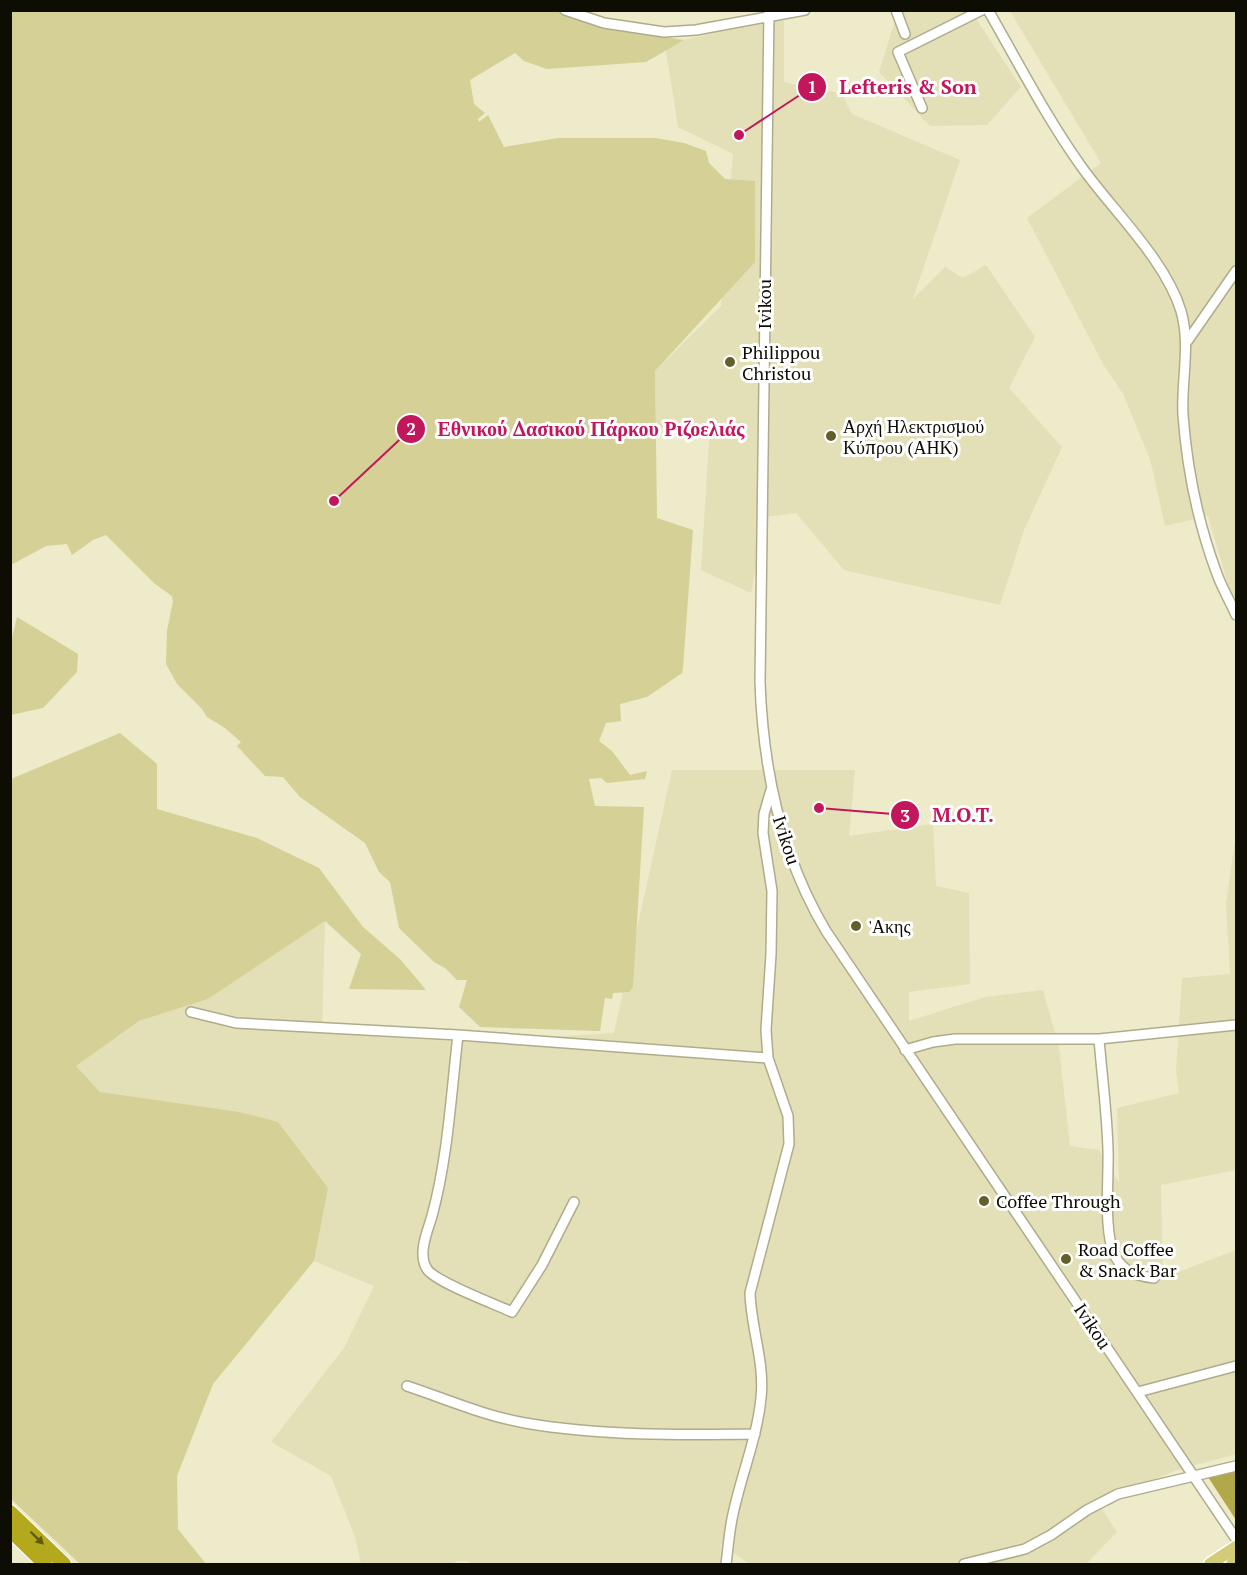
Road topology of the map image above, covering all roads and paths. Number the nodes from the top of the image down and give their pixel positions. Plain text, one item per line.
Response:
1 (566, 10) edge
2 (805, 10) edge
3 (896, 10) edge
4 (981, 10) edge
5 (987, 10) edge
6 (768, 13) edge
7 (905, 34) dead end
8 (922, 108) dead end
9 (1236, 271) edge
10 (1186, 344) junction
11 (1236, 615) edge
12 (771, 790) junction
13 (191, 1012) dead end
14 (1236, 1025) edge
15 (458, 1035) junction
16 (1099, 1040) junction
17 (905, 1050) junction
18 (768, 1058) junction
19 (574, 1202) dead end
20 (1154, 1278) dead end
21 (1236, 1366) edge
22 (407, 1386) dead end
23 (1138, 1392) junction
24 (755, 1434) junction
25 (1236, 1466) edge
26 (1194, 1477) junction
27 (10, 1512) edge
28 (10, 1531) edge
29 (1236, 1539) edge
30 (1236, 1547) edge
31 (1236, 1561) edge
32 (39, 1564) edge
33 (45, 1564) edge
34 (64, 1564) edge
35 (726, 1564) edge
36 (964, 1564) edge
37 (1210, 1564) edge
38 (1232, 1564) edge

1 - 6 street
2 - 6 street
3 - 7 street
4 - 8 street
5 - 10 street
6 - 12 street, Ivikou
9 - 10 street
10 - 11 street
12 - 17 street, Ivikou
12 - 18 street
13 - 15 street
14 - 16 street
15 - 18 street
15 - 19 street
16 - 17 street
16 - 20 street
17 - 23 street, Ivikou
18 - 24 street
21 - 23 street
22 - 24 street
23 - 26 street, Ivikou
24 - 35 street
25 - 26 street
26 - 29 street, Ivikou
26 - 36 street
27 -> 34 highway
28 - 32 highway
28 - 33 highway
30 - 37 main road
31 - 38 main road

